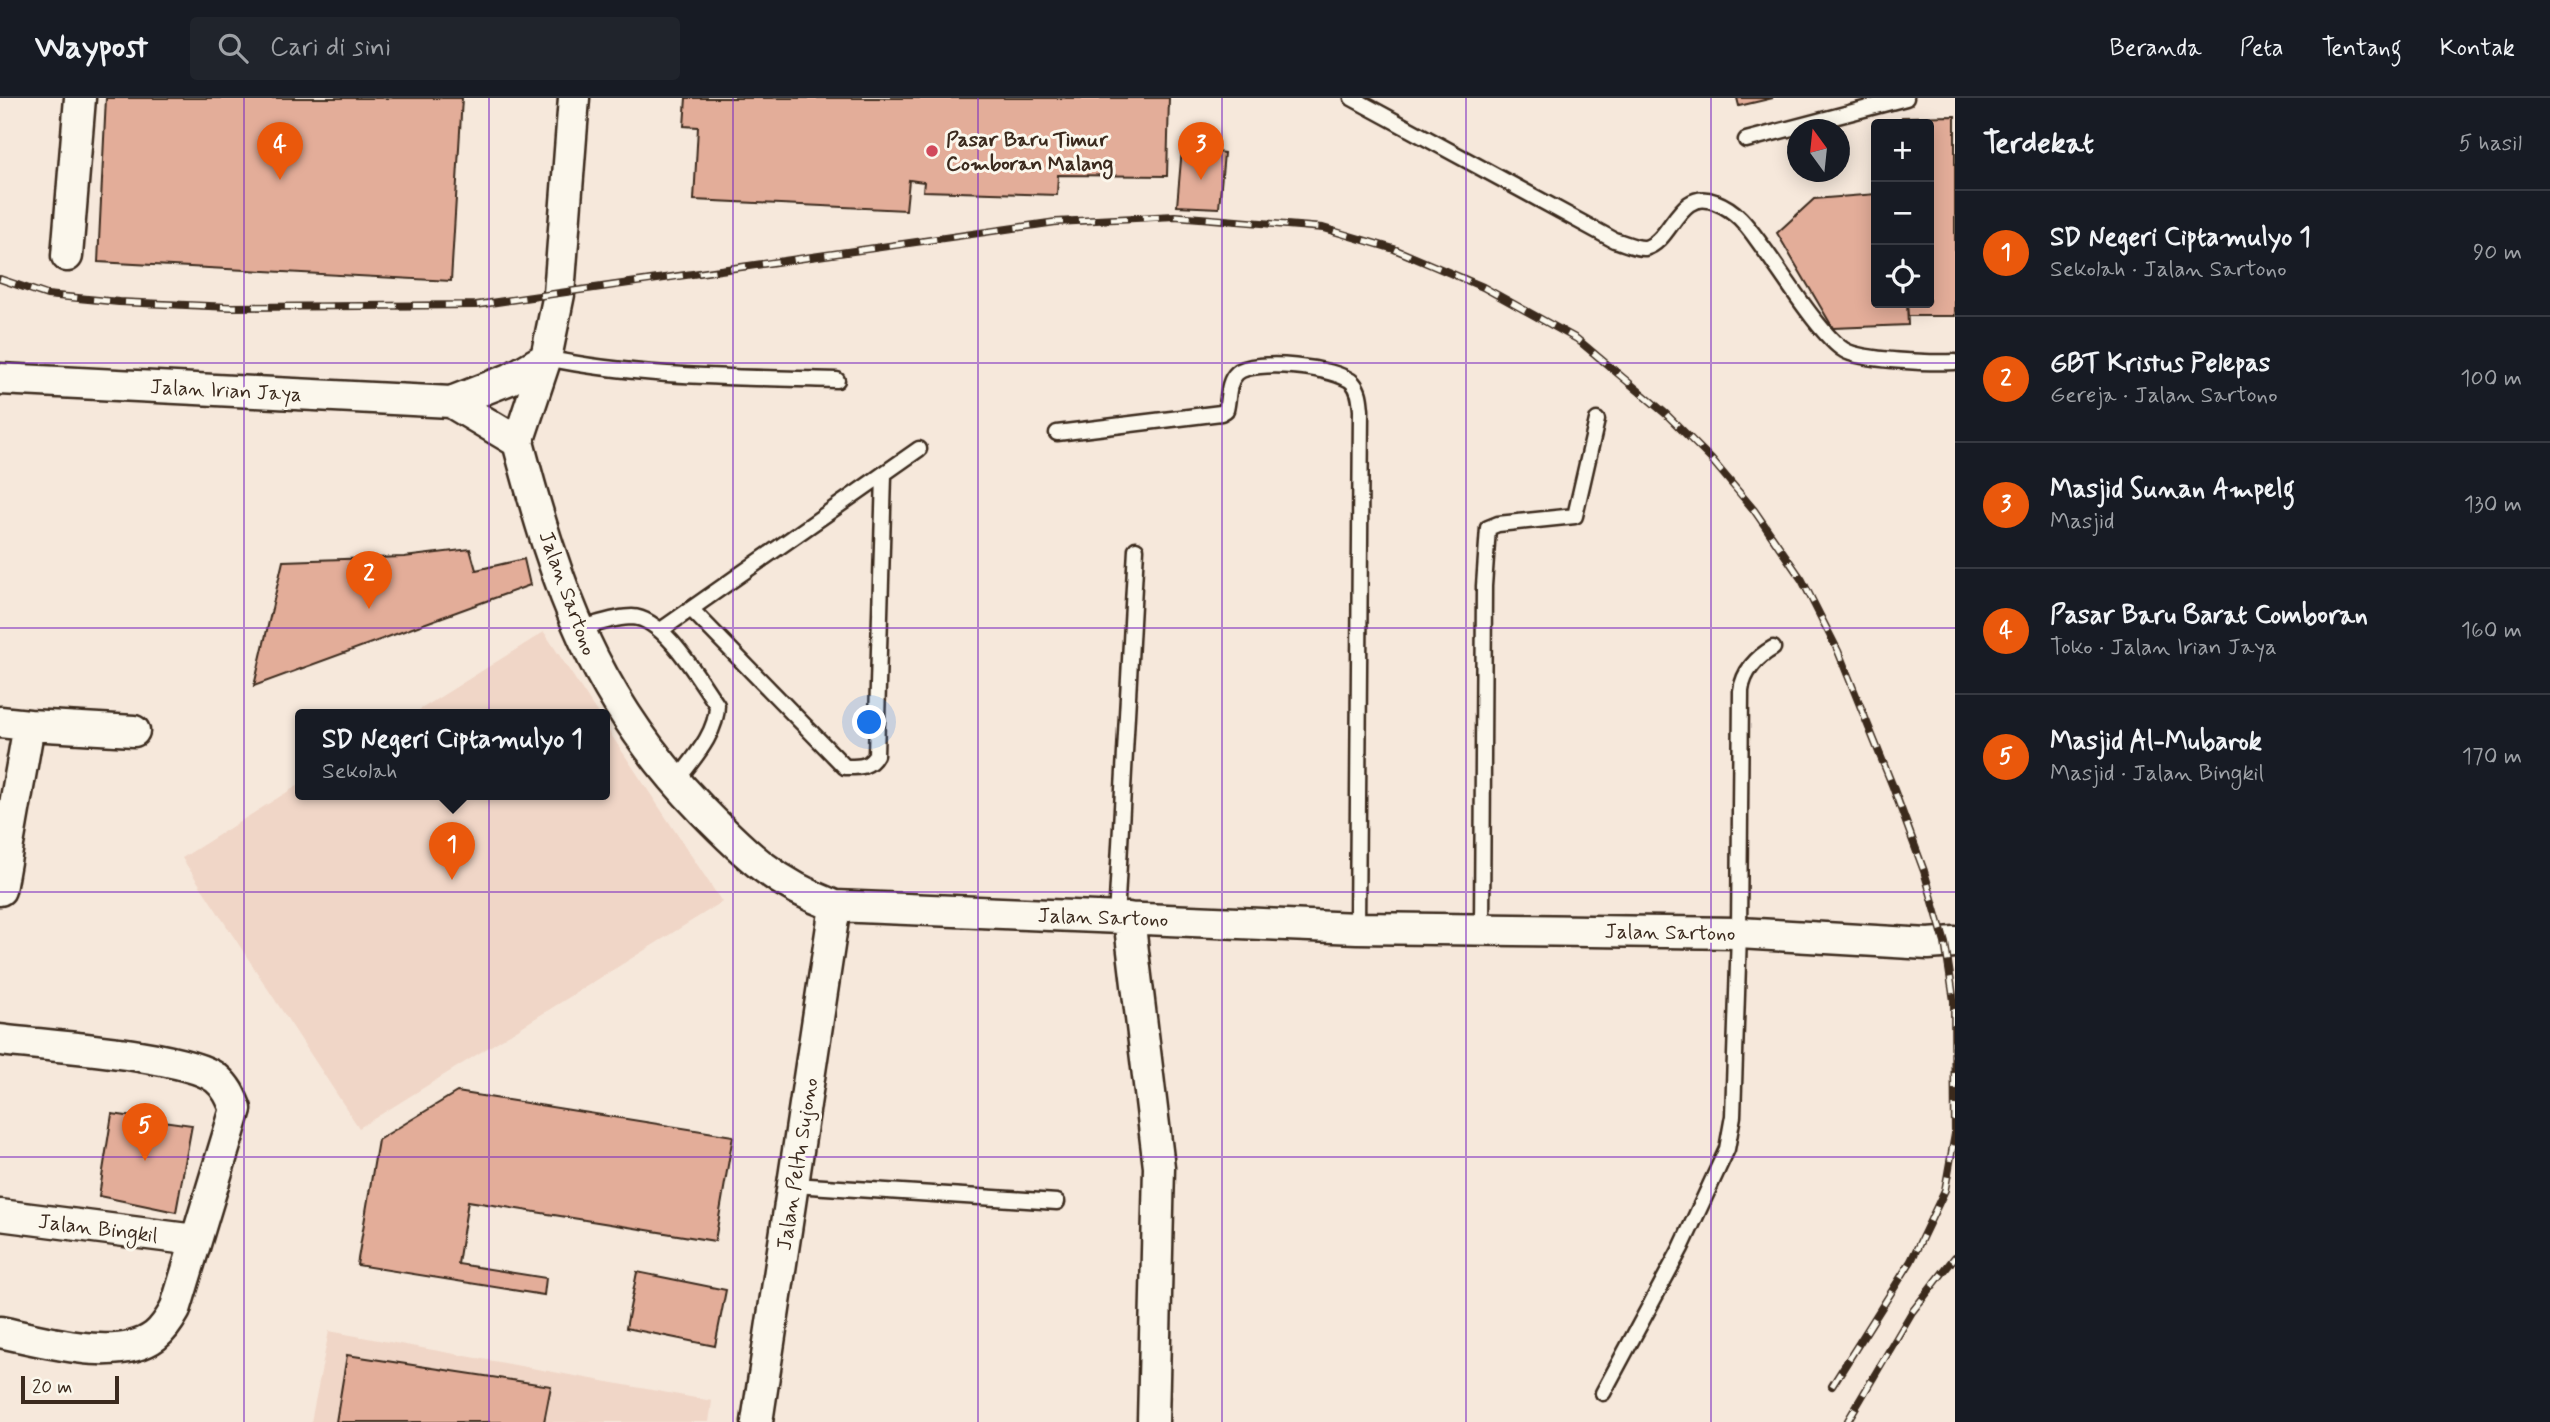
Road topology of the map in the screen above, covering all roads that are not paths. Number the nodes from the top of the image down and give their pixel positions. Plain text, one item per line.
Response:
1 (80, 98) edge
2 (574, 98) edge
3 (1352, 98) edge
4 (1906, 98) edge
5 (1746, 140) dead end
6 (67, 257) dead end
7 (546, 358) junction
8 (1955, 362) edge
9 (0, 379) edge
10 (836, 380) dead end
11 (451, 401) junction
12 (1597, 420) dead end
13 (1057, 433) dead end
14 (518, 442) junction
15 (919, 449) dead end
16 (884, 475) junction
17 (1136, 549) dead end
18 (691, 609) junction
19 (577, 629) junction
20 (661, 630) junction
21 (1773, 648) dead end
22 (14, 723) edge
23 (134, 731) dead end
24 (676, 783) junction
25 (4, 842) edge
26 (0, 890) edge
27 (835, 906) junction
28 (1123, 918) junction
29 (1357, 928) junction
30 (1482, 928) junction
31 (1739, 933) junction
32 (1955, 942) edge
33 (0, 1040) edge
34 (794, 1185) junction
35 (1057, 1202) dead end
36 (0, 1215) edge
37 (195, 1240) junction
38 (0, 1332) edge
39 (1603, 1393) dead end
40 (757, 1422) edge
41 (1153, 1422) edge

1 - 6 street
2 - 7 street
3 - 8 lane
4 - 5 lane
7 - 10 lane
7 - 11 street, Jalan Irian Jaya
7 - 14 street
9 - 11 street, Jalan Irian Jaya
11 - 14 street, Jalan Irian Jaya
12 - 30 lane
13 - 29 lane
14 - 19 street, Jalan Sartono
15 - 16 lane
16 - 18 lane
16 - 18 lane
17 - 28 lane
18 - 20 lane
19 - 20 lane
19 - 24 street, Jalan Sartono
20 - 24 lane
21 - 31 lane
22 - 23 street
22 - 25 street
24 - 27 street, Jalan Sartono
25 - 26 street
27 - 28 street, Jalan Sartono
27 - 34 street, Jalan Peltu Sujono
28 - 29 street, Jalan Sartono
28 - 41 street
29 - 30 street, Jalan Sartono
30 - 31 street, Jalan Sartono
31 - 32 street, Jalan Sartono
31 - 39 lane
33 - 37 street
34 - 35 lane
34 - 40 street, Jalan Peltu Sujono
36 - 37 street, Jalan Bingkil
37 - 38 street

